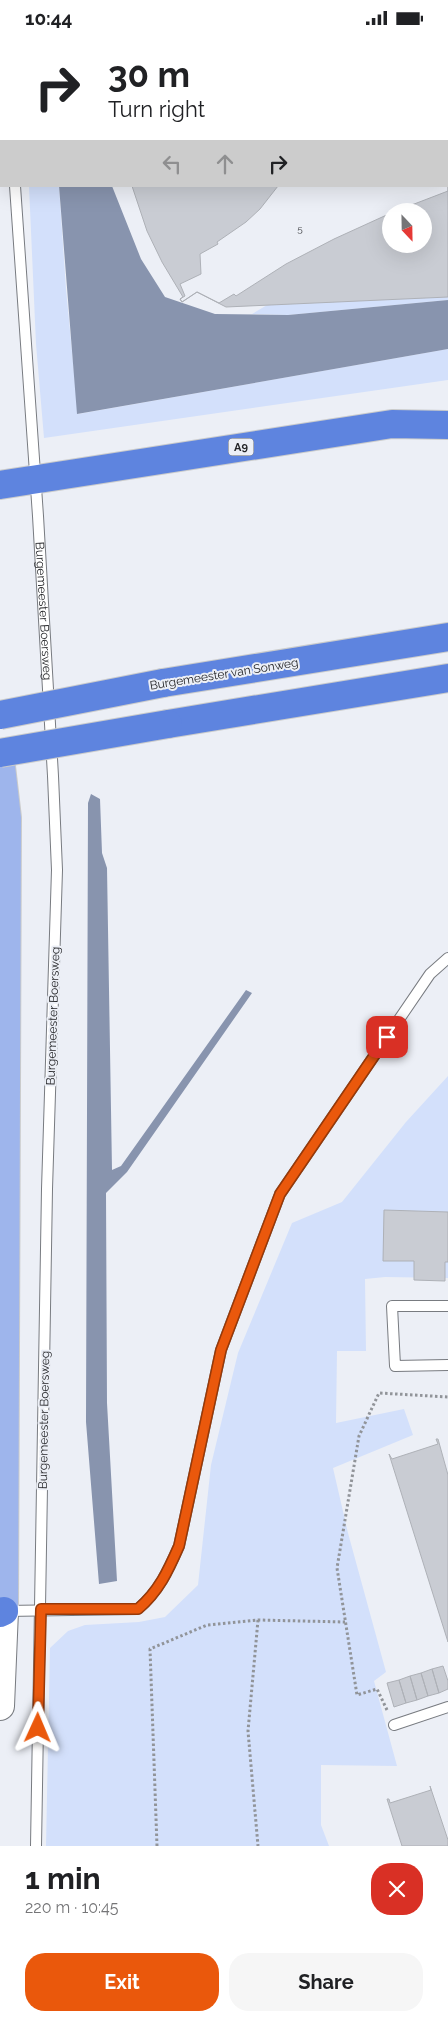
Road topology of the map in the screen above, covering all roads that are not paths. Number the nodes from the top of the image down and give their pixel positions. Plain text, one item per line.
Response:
1 (15, 187) edge
2 (448, 425) edge
3 (35, 480) junction
4 (0, 485) edge
5 (448, 637) edge
6 (448, 678) edge
7 (0, 715) edge
8 (0, 753) edge
9 (0, 758) edge
10 (448, 958) edge
11 (448, 1306) edge
12 (448, 1365) edge
13 (41, 1609) junction
14 (1, 1611) edge
15 (0, 1707) edge
16 (448, 1707) edge
17 (394, 1725) road end
18 (36, 1846) edge

1 - 3 lane, Burgemeester Boersweg
2 - 3 highway, A9
3 - 4 highway, A9
3 - 13 lane, Burgemeester Boersweg
5 - 7 highway, Burgemeester van Sonweg, bridge
6 - 8 highway, bridge
9 - 14 main road
10 - 13 lane
11 - 12 lane
13 - 14 lane
13 - 18 lane, Burgemeester Boersweg
14 - 15 main road
16 - 17 lane

